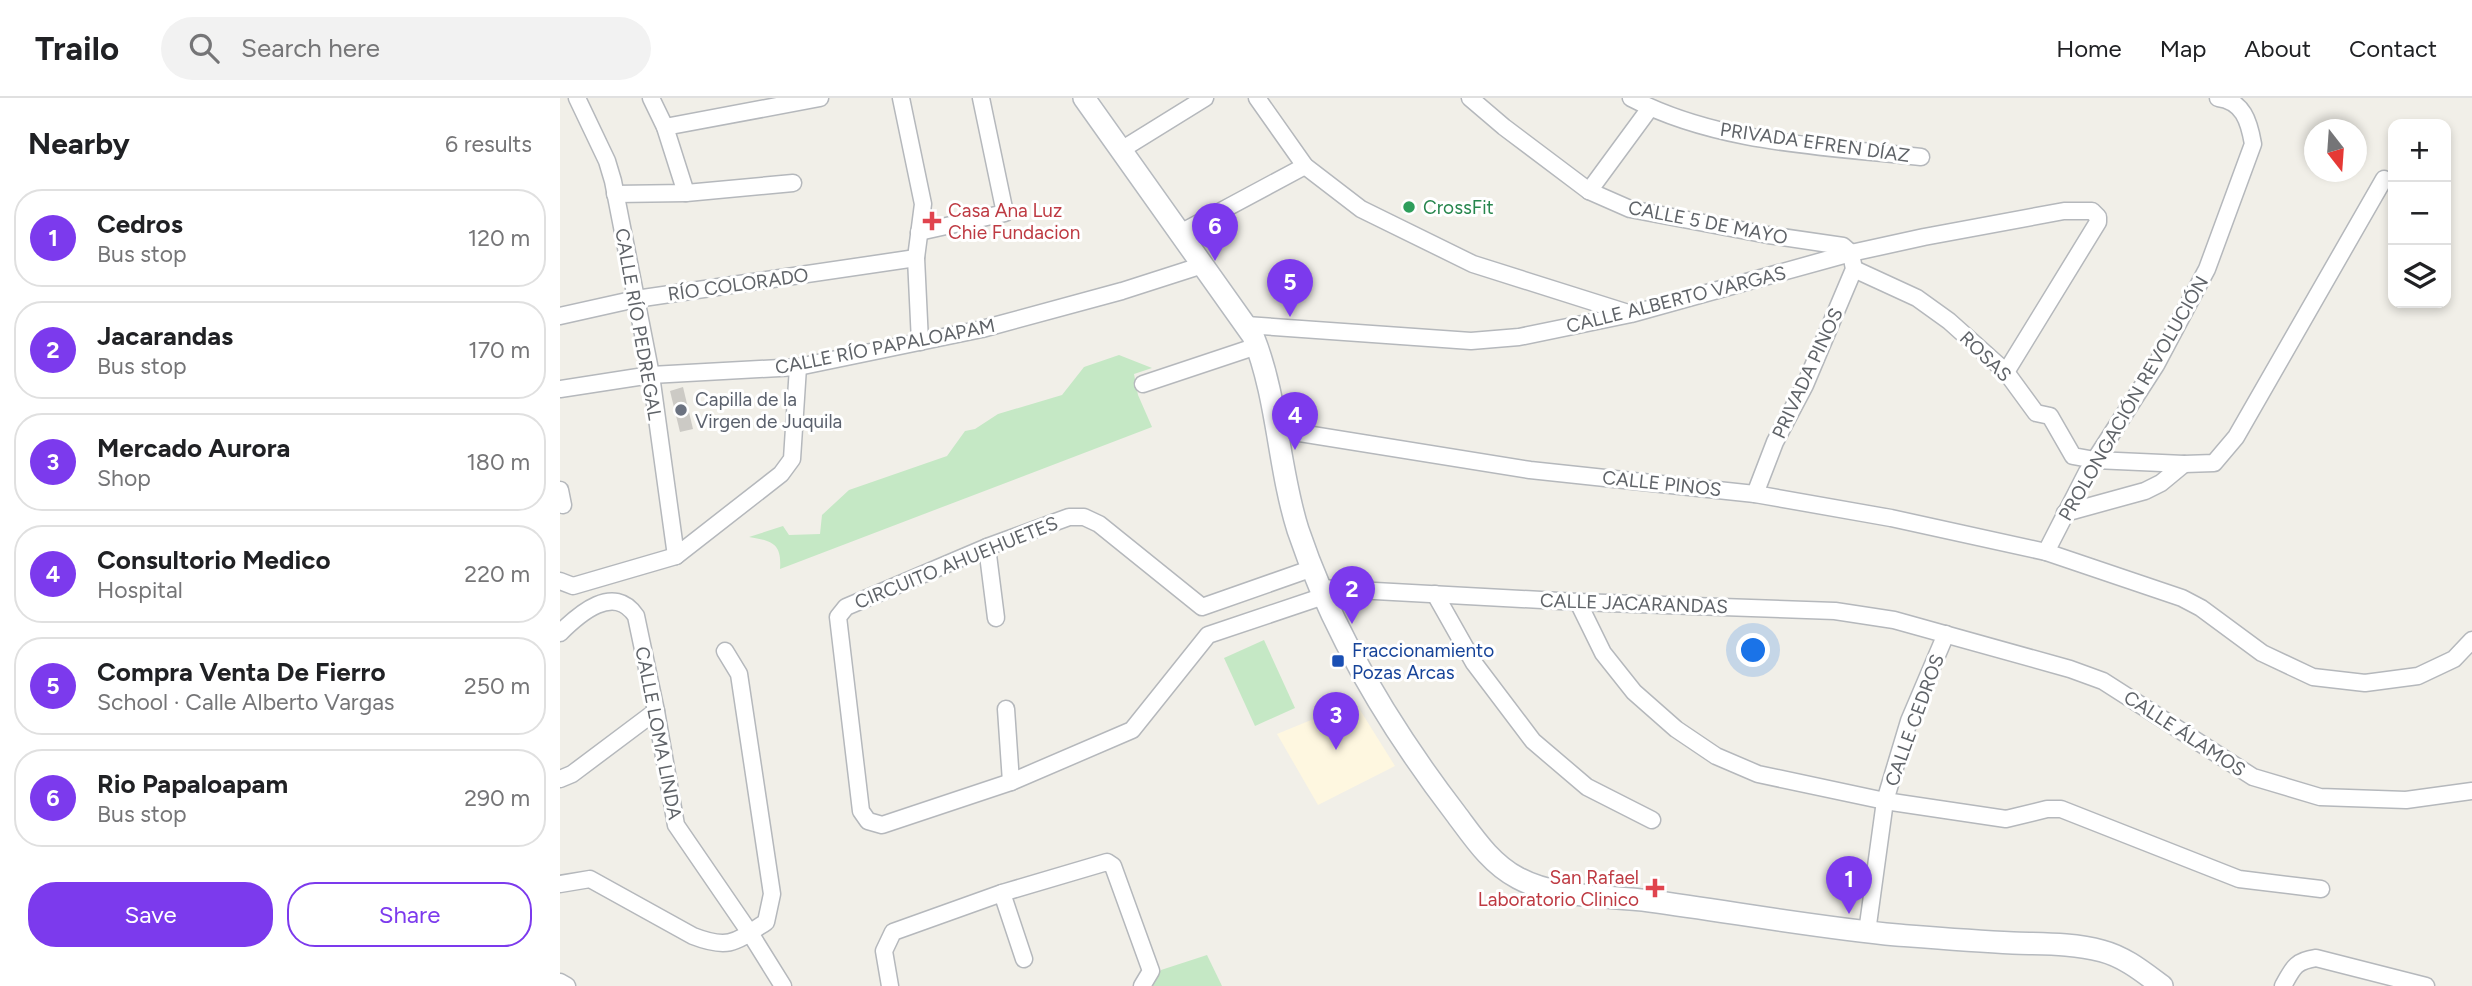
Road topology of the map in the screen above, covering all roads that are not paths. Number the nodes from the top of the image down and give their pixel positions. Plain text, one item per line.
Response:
1 (577, 98) edge
2 (651, 98) edge
3 (820, 98) edge
4 (901, 98) edge
5 (981, 98) edge
6 (1084, 98) edge
7 (1205, 98) edge
8 (1257, 98) edge
9 (1471, 98) edge
10 (1631, 98) edge
11 (2218, 98) edge
12 (1650, 108) junction
13 (665, 127) junction
14 (1121, 150) junction
15 (1921, 157) dead end
16 (1305, 166) junction
17 (2384, 179) dead end
18 (793, 183) dead end
19 (1589, 191) junction
20 (687, 193) junction
21 (615, 194) junction
22 (919, 232) junction
23 (1180, 233) junction
24 (916, 258) junction
25 (1852, 261) junction
26 (1203, 265) junction
27 (636, 299) junction
28 (1631, 314) junction
29 (560, 316) edge
30 (1246, 325) junction
31 (920, 342) junction
32 (1257, 346) junction
33 (798, 367) junction
34 (2006, 372) junction
35 (651, 375) junction
36 (1143, 384) dead end
37 (560, 389) edge
38 (1275, 429) junction
39 (2095, 460) junction
40 (2184, 464) junction
41 (1755, 494) junction
42 (2065, 513) junction
43 (987, 547) junction
44 (2046, 552) junction
45 (676, 556) junction
46 (560, 581) edge
47 (1319, 584) junction
48 (1435, 594) junction
49 (1578, 601) junction
50 (996, 618) dead end
51 (560, 633) edge
52 (1946, 634) junction
53 (2472, 640) edge
54 (725, 651) dead end
55 (1006, 709) dead end
56 (656, 711) junction
57 (560, 779) edge
58 (1012, 782) junction
59 (2472, 791) edge
60 (1885, 801) junction
61 (1653, 820) dead end
62 (560, 884) edge
63 (2321, 889) dead end
64 (1002, 894) junction
65 (1867, 932) junction
66 (750, 933) junction
67 (1024, 959) dead end
68 (560, 982) edge
69 (567, 986) edge
70 (783, 986) edge
71 (890, 986) edge
72 (1142, 986) edge
73 (2162, 986) edge
74 (2283, 986) edge
75 (2426, 986) edge

1 - 21 street, CALLE RÍO PEDREGAL
2 - 13 street
3 - 13 street
4 - 22 street
5 - 22 street
6 - 14 main road
7 - 14 street
8 - 16 street
9 - 19 street, CALLE 5 DE MAYO
10 - 12 street, PRIVADA EFREN DÍAZ
11 - 39 street, PROLONGACIÓN REVOLUCIÓN
12 - 15 street, PRIVADA EFREN DÍAZ
12 - 19 street
13 - 20 street
14 - 23 main road
16 - 23 street
16 - 28 street
17 - 40 street
18 - 20 street
19 - 25 street, CALLE 5 DE MAYO
20 - 21 street
21 - 27 street, CALLE RÍO PEDREGAL
22 - 24 street
23 - 26 main road
24 - 27 street, RÍO COLORADO
24 - 31 street
25 - 28 street, CALLE ALBERTO VARGAS
25 - 34 street, ROSAS
25 - 34 street, CALLE ALBERTO VARGAS
25 - 41 street, PRIVADA PINOS
26 - 30 main road
26 - 31 street, CALLE RÍO PAPALOAPAM
27 - 29 street, RÍO COLORADO
27 - 35 street, CALLE RÍO PEDREGAL
28 - 30 street, CALLE ALBERTO VARGAS
30 - 32 main road
31 - 33 street, CALLE RÍO PAPALOAPAM
32 - 36 street
32 - 38 main road
33 - 35 street, CALLE RÍO PAPALOAPAM
33 - 45 street
34 - 39 street, ROSAS
35 - 37 street, CALLE RÍO PAPALOAPAM
35 - 45 street, CALLE RÍO PEDREGAL
38 - 41 street, CALLE PINOS
38 - 47 main road
39 - 40 street
39 - 42 street, PROLONGACIÓN REVOLUCIÓN
40 - 42 street
41 - 44 street, CALLE PINOS
42 - 44 street, PROLONGACIÓN REVOLUCIÓN
43 - 47 street, CIRCUITO AHUEHUETES
43 - 50 street
43 - 58 street, CIRCUITO AHUEHUETES
44 - 53 street, CALLE PINOS
45 - 46 street
47 - 48 street, CALLE JACARANDAS
47 - 58 street, CIRCUITO AHUEHUETES
47 - 65 main road
48 - 49 street, CALLE JACARANDAS
48 - 61 street
49 - 52 street, CALLE JACARANDAS
49 - 60 street
51 - 56 street, CALLE LOMA LINDA
52 - 59 street, CALLE ÁLAMOS
52 - 60 street, CALLE CEDROS
54 - 66 street
55 - 58 street
56 - 57 street
56 - 66 street, CALLE LOMA LINDA
60 - 63 street
60 - 65 street, CALLE CEDROS
62 - 66 street
64 - 67 street
64 - 71 street
64 - 72 street
65 - 73 main road
66 - 70 street, CALLE LOMA LINDA
68 - 69 street
74 - 75 street

